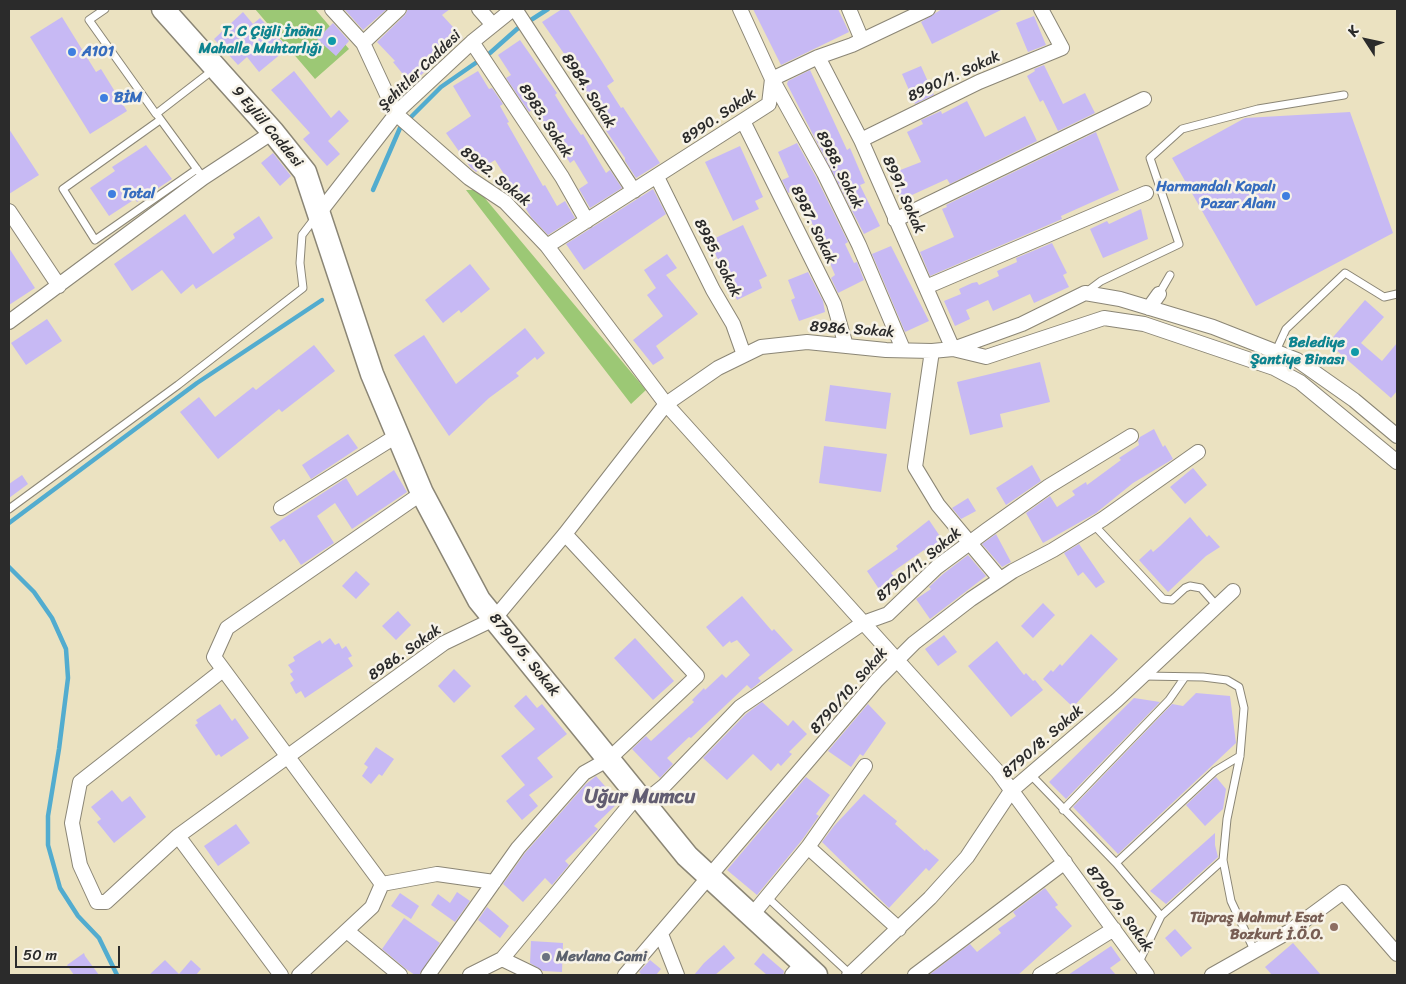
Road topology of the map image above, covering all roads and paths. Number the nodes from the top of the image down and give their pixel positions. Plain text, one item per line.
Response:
1 (106, 9) edge
2 (163, 9) edge
3 (332, 9) edge
4 (399, 9) edge
5 (479, 9) edge
6 (740, 9) edge
7 (849, 9) edge
8 (928, 9) edge
9 (1041, 9) edge
10 (516, 11) edge
11 (493, 25) junction
12 (862, 40) junction
13 (363, 43) junction
14 (475, 46) junction
15 (818, 57) junction
16 (216, 68) junction
17 (772, 79) junction
18 (1344, 95) dead end
19 (1144, 99) dead end
20 (396, 114) junction
21 (158, 117) junction
22 (743, 121) junction
23 (273, 132) junction
24 (861, 140) junction
25 (200, 174) junction
26 (657, 177) junction
27 (634, 191) junction
28 (1146, 193) dead end
29 (9, 211) edge
30 (320, 212) junction
31 (895, 220) junction
32 (588, 221) junction
33 (547, 246) junction
34 (336, 266) joint
35 (1170, 275) dead end
36 (59, 286) junction
37 (926, 287) junction
38 (1085, 293) junction
39 (1159, 294) joint
40 (1397, 294) edge
41 (1149, 308) junction
42 (9, 322) edge
43 (846, 346) junction
44 (903, 349) junction
45 (953, 349) junction
46 (932, 352) junction
47 (1276, 352) junction
48 (744, 355) junction
49 (1269, 366) junction
50 (666, 404) junction
51 (398, 435) junction
52 (1131, 436) dead end
53 (1397, 436) edge
54 (1198, 452) dead end
55 (1397, 462) edge
56 (422, 493) junction
57 (281, 508) dead end
58 (9, 509) edge
59 (1094, 524) junction
60 (565, 534) junction
61 (969, 544) junction
62 (1000, 579) junction
63 (1232, 591) dead end
64 (1217, 606) junction
65 (494, 619) junction
66 (863, 623) junction
67 (896, 660) junction
68 (224, 670) junction
69 (1142, 676) junction
70 (1185, 678) junction
71 (1240, 756) junction
72 (288, 757) junction
73 (609, 759) junction
74 (864, 766) dead end
75 (1030, 774) junction
76 (1011, 790) junction
77 (641, 799) junction
78 (1063, 810) junction
79 (178, 836) junction
80 (808, 847) junction
81 (1223, 860) junction
82 (1065, 862) junction
83 (1116, 863) junction
84 (710, 877) junction
85 (494, 882) junction
86 (382, 884) junction
87 (767, 897) junction
88 (752, 915) junction
89 (1161, 916) junction
90 (899, 929) junction
91 (1114, 929) junction
92 (347, 931) junction
93 (661, 934) junction
94 (1255, 952) junction
95 (1397, 954) edge
96 (502, 959) junction
97 (1138, 963) junction
98 (804, 971) edge
99 (304, 974) edge
100 (281, 975) edge
101 (400, 975) edge
102 (428, 975) edge
103 (471, 975) edge
104 (535, 975) edge
105 (625, 975) edge
106 (677, 975) edge
107 (850, 975) edge
108 (915, 975) edge
109 (1040, 975) edge
110 (1147, 975) edge
111 (1212, 975) edge

1 - 21 lane
2 - 16 main road, 9 Eylül Caddesi
3 - 13 street
4 - 13 street
5 - 11 street
6 - 17 street, 8988. Sokak
7 - 12 street
8 - 12 street
9 - 24 street, 8990/1. Sokak
10 - 11 street, Şehitler Caddesi
10 - 27 street, 8984. Sokak
11 - 14 street, Şehitler Caddesi
12 - 15 street
13 - 20 street
14 - 20 street, Şehitler Caddesi
14 - 32 street, 8983. Sokak
15 - 17 street
15 - 24 street, 8991. Sokak
16 - 21 lane
16 - 23 main road, 9 Eylül Caddesi
17 - 22 street, 8990. Sokak
17 - 44 street, 8988. Sokak
18 - 38 lane
19 - 31 street
20 - 30 street, Şehitler Caddesi
20 - 33 street, 8982. Sokak
21 - 25 lane
21 - 25 lane
22 - 26 street, 8990. Sokak
22 - 43 street, 8987. Sokak
23 - 25 street
23 - 30 main road, 9 Eylül Caddesi
24 - 31 street, 8991. Sokak
25 - 36 street
26 - 27 street, 8990. Sokak
26 - 48 street, 8985. Sokak
27 - 32 street, 8990. Sokak
28 - 37 street
29 - 36 street
30 - 34 main road, 9 Eylül Caddesi
30 - 58 lane
31 - 37 street, 8991. Sokak
32 - 33 street, 8990. Sokak
33 - 50 street, 8982. Sokak
34 - 51 main road, 8790/5. Sokak
35 - 39 lane
36 - 42 street
37 - 45 street, 8991. Sokak
38 - 41 street
38 - 45 street, 8986. Sokak
39 - 41 street
40 - 47 lane
41 - 47 street
43 - 44 street, 8986. Sokak
43 - 48 street, 8986. Sokak
44 - 46 street, 8986. Sokak
45 - 46 street, 8986. Sokak
45 - 49 street, 8986. Sokak
46 - 61 street
47 - 49 lane
47 - 53 street
48 - 50 street, 8986. Sokak
49 - 55 street, 8986. Sokak
50 - 60 street, 8986. Sokak
50 - 66 street, 8982. Sokak
51 - 56 main road, 8790/5. Sokak
51 - 57 street
52 - 61 street, 8790/11. Sokak
54 - 59 street, 8790/10. Sokak
56 - 65 main road, 8790/5. Sokak
56 - 68 street
59 - 62 street, 8790/10. Sokak
59 - 64 lane
60 - 65 street, 8986. Sokak
60 - 73 street
61 - 62 street
61 - 66 street, 8790/11. Sokak
62 - 67 street, 8790/10. Sokak
63 - 64 street, 8790/8. Sokak
64 - 69 street, 8790/8. Sokak
65 - 72 street, 8986. Sokak
65 - 73 main road, 8790/5. Sokak
66 - 67 street, 8790/9. Sokak
66 - 77 street, 8790/11. Sokak
67 - 76 street, 8790/9. Sokak
67 - 84 street, 8790/10. Sokak
68 - 72 street
68 - 79 street, 8986. Sokak
69 - 70 lane
69 - 75 street, 8790/8. Sokak
70 - 71 lane
70 - 78 lane
71 - 81 lane
71 - 83 lane
72 - 79 street, 8986. Sokak
72 - 86 street
73 - 77 main road, 8790/5. Sokak
73 - 85 street
74 - 80 street
75 - 76 street, 8790/8. Sokak
75 - 78 lane
76 - 82 street, 8790/9. Sokak
76 - 90 street, 8790/8. Sokak
77 - 84 main road, 8790/5. Sokak
77 - 96 street, 8790/11. Sokak
78 - 83 lane
79 - 100 street
80 - 87 street
80 - 90 street
81 - 89 lane
81 - 94 lane
82 - 91 street, 8790/9. Sokak
82 - 108 street
83 - 89 lane
84 - 88 main road, 8790/5. Sokak
84 - 93 street, 8790/10. Sokak
85 - 86 street
85 - 102 street
86 - 92 street
87 - 88 street
87 - 107 lane
88 - 98 main road, 8790/5. Sokak
89 - 97 lane
90 - 107 street, 8790/8. Sokak
91 - 97 street, 8790/9. Sokak
91 - 109 street
92 - 99 street
92 - 101 street
93 - 105 street, 8790/10. Sokak
93 - 106 street
94 - 95 street
94 - 111 street
96 - 103 street
96 - 104 street
97 - 110 street, 8790/9. Sokak

